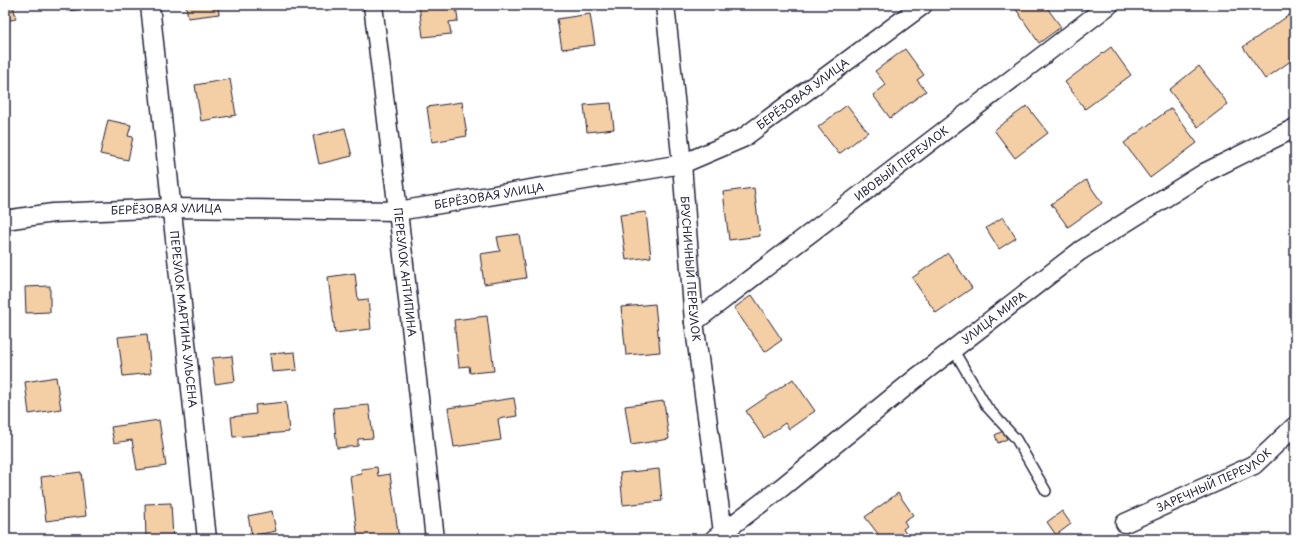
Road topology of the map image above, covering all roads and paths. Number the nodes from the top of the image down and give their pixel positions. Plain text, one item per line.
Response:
1 (150, 5) edge
2 (373, 5) edge
3 (665, 5) edge
4 (923, 5) edge
5 (1109, 5) edge
6 (1295, 128) edge
7 (682, 164) junction
8 (172, 208) junction
9 (398, 211) junction
10 (5, 220) edge
11 (694, 322) junction
12 (953, 349) junction
13 (1295, 426) edge
14 (1046, 491) dead end
15 (1125, 524) dead end
16 (722, 537) edge
17 (206, 539) edge
18 (435, 539) edge

1 - 8 street, ПЕРЕУЛОК МАРТИНА УЛЬСЕНА
2 - 9 street, ПЕРЕУЛОК АНТИПИНА
3 - 7 street, БРУСНИЧНЫЙ ПЕРЕУЛОК
4 - 7 street, БЕРЁЗОВАЯ УЛИЦА
5 - 11 street, ИВОВЫЙ ПЕРЕУЛОК
6 - 12 street, УЛИЦА МИРА
7 - 9 street, БЕРЁЗОВАЯ УЛИЦА
7 - 11 street, БРУСНИЧНЫЙ ПЕРЕУЛОК
8 - 9 street, БЕРЁЗОВАЯ УЛИЦА
8 - 10 street, БЕРЁЗОВАЯ УЛИЦА
8 - 17 street, ПЕРЕУЛОК МАРТИНА УЛЬСЕНА
9 - 18 street, ПЕРЕУЛОК АНТИПИНА
11 - 16 street, БРУСНИЧНЫЙ ПЕРЕУЛОК
12 - 14 lane
12 - 16 street, УЛИЦА МИРА
13 - 15 street, ЗАРЕЧНЫЙ ПЕРЕУЛОК

